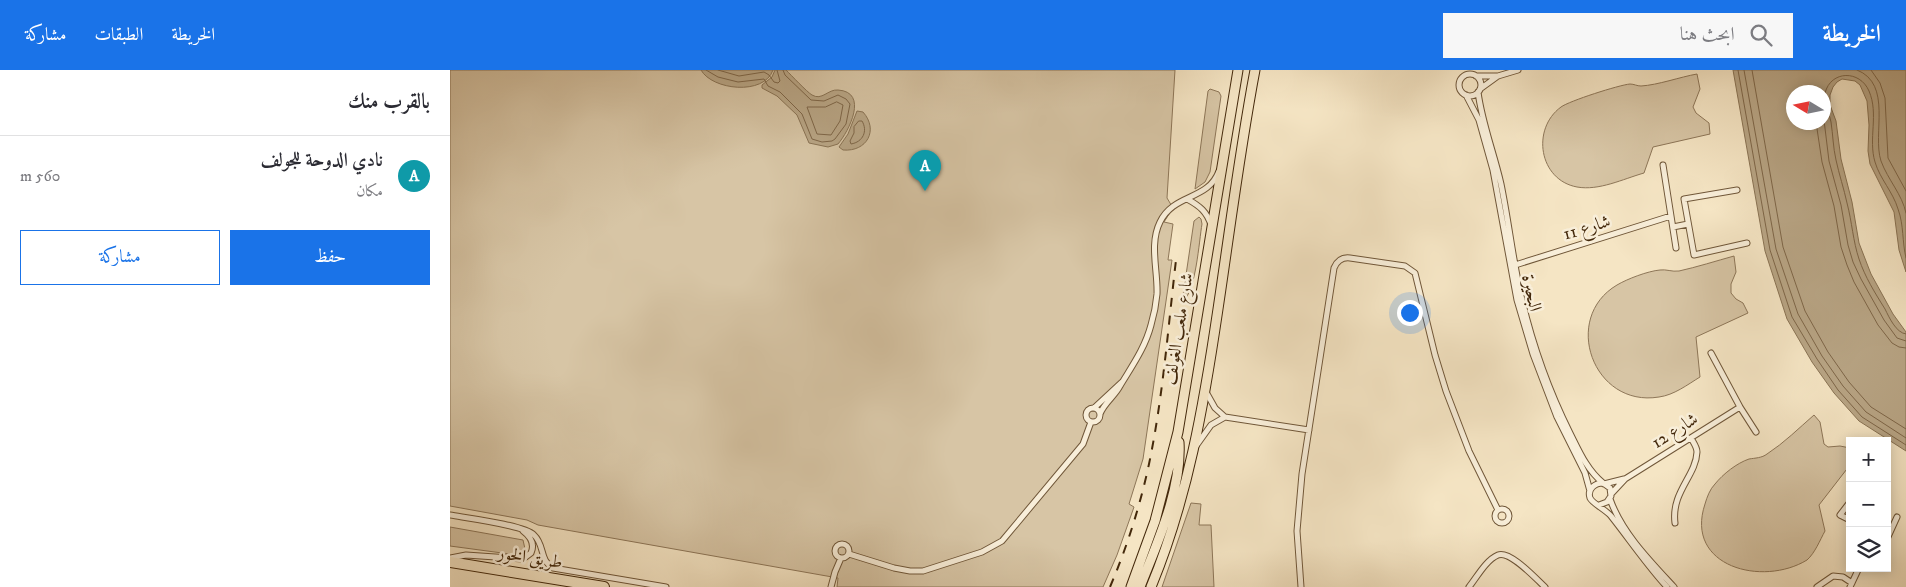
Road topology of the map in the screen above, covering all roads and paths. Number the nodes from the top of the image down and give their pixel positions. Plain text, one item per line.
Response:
1 (1238, 70) edge
2 (1256, 70) edge
3 (1461, 70) edge
4 (1518, 70) edge
5 (1473, 74) edge
6 (1498, 76) junction
7 (1461, 79) junction
8 (1479, 90) junction
9 (1466, 95) junction
10 (1222, 161) junction
11 (1663, 165) dead end
12 (1737, 190) dead end
13 (1187, 199) junction
14 (1671, 216) junction
15 (1688, 224) junction
16 (1673, 228) junction
17 (1212, 229) junction
18 (1747, 243) dead end
19 (1676, 248) dead end
20 (1513, 265) junction
21 (1711, 353) dead end
22 (1122, 382) junction
23 (1206, 392) junction
24 (1740, 407) junction
25 (1094, 408) junction
26 (1100, 414) junction
27 (1225, 417) junction
28 (1091, 422) junction
29 (1309, 430) junction
30 (1178, 432) junction
31 (1567, 432) junction
32 (1756, 432) dead end
33 (1691, 438) junction
34 (1195, 447) junction
35 (1625, 479) junction
36 (1603, 483) junction
37 (1590, 491) junction
38 (1610, 497) junction
39 (1599, 505) junction
40 (1846, 507) edge
41 (1498, 510) dead end
42 (450, 515) edge
43 (1897, 517) dead end
44 (1846, 518) edge
45 (1675, 523) dead end
46 (521, 529) junction
47 (1891, 530) edge
48 (1891, 541) edge
49 (1894, 542) dead end
50 (849, 554) junction
51 (450, 558) edge
52 (841, 558) junction
53 (450, 562) edge
54 (1857, 572) edge
55 (1667, 584) edge
56 (1851, 585) edge
57 (604, 587) edge
58 (666, 587) edge
59 (831, 587) edge
60 (1131, 587) edge
61 (1140, 587) edge
62 (1151, 587) edge
63 (1301, 587) edge
64 (1469, 587) edge
65 (1545, 587) edge
66 (1674, 587) edge
67 (1817, 587) edge

1 - 10 main road, شارع ملعب الغولف
2 - 23 main road, شارع ملعب الغولف
3 - 7 street
4 - 6 street
5 - 6 street
5 - 7 street
5 - 8 street
6 - 8 street
7 - 9 street
8 - 9 street
8 - 20 street, البحيرة
9 - 20 street, البحيرة
10 - 13 street
10 - 17 main road, شارع ملعب الغولف
11 - 14 street
12 - 15 street
13 - 17 street
13 - 22 street
14 - 16 street
14 - 20 street, شارع 11
15 - 16 street
15 - 18 street
16 - 19 street
17 - 30 main road, شارع ملعب الغولف
20 - 31 street, البحيرة
21 - 24 street
22 - 25 street
22 - 26 street
23 - 27 street
23 - 34 main road, شارع ملعب الغولف
24 - 32 street
24 - 33 street, شارع 12
25 - 26 street
25 - 28 street
26 - 28 street
27 - 29 street
27 - 34 street
28 - 50 street
29 - 41 street
29 - 63 street
30 - 60 main road, شارع ملعب الغولف
30 - 61 main road
31 - 36 street, البحيرة
31 - 37 street, البحيرة
33 - 35 street, شارع 12
33 - 45 street
34 - 62 main road, شارع ملعب الغولف
35 - 36 street, شارع 12
35 - 38 street, شارع 12
36 - 37 street
36 - 38 street
37 - 39 street
38 - 39 street
38 - 55 street
39 - 55 street
40 - 44 street
42 - 46 street
43 - 47 street
46 - 51 street
46 - 58 street
48 - 49 street
50 - 52 street
50 - 52 street
52 - 59 street
53 - 57 highway, طريق الخور
54 - 56 street
55 - 66 street
56 - 67 street
64 - 65 street

